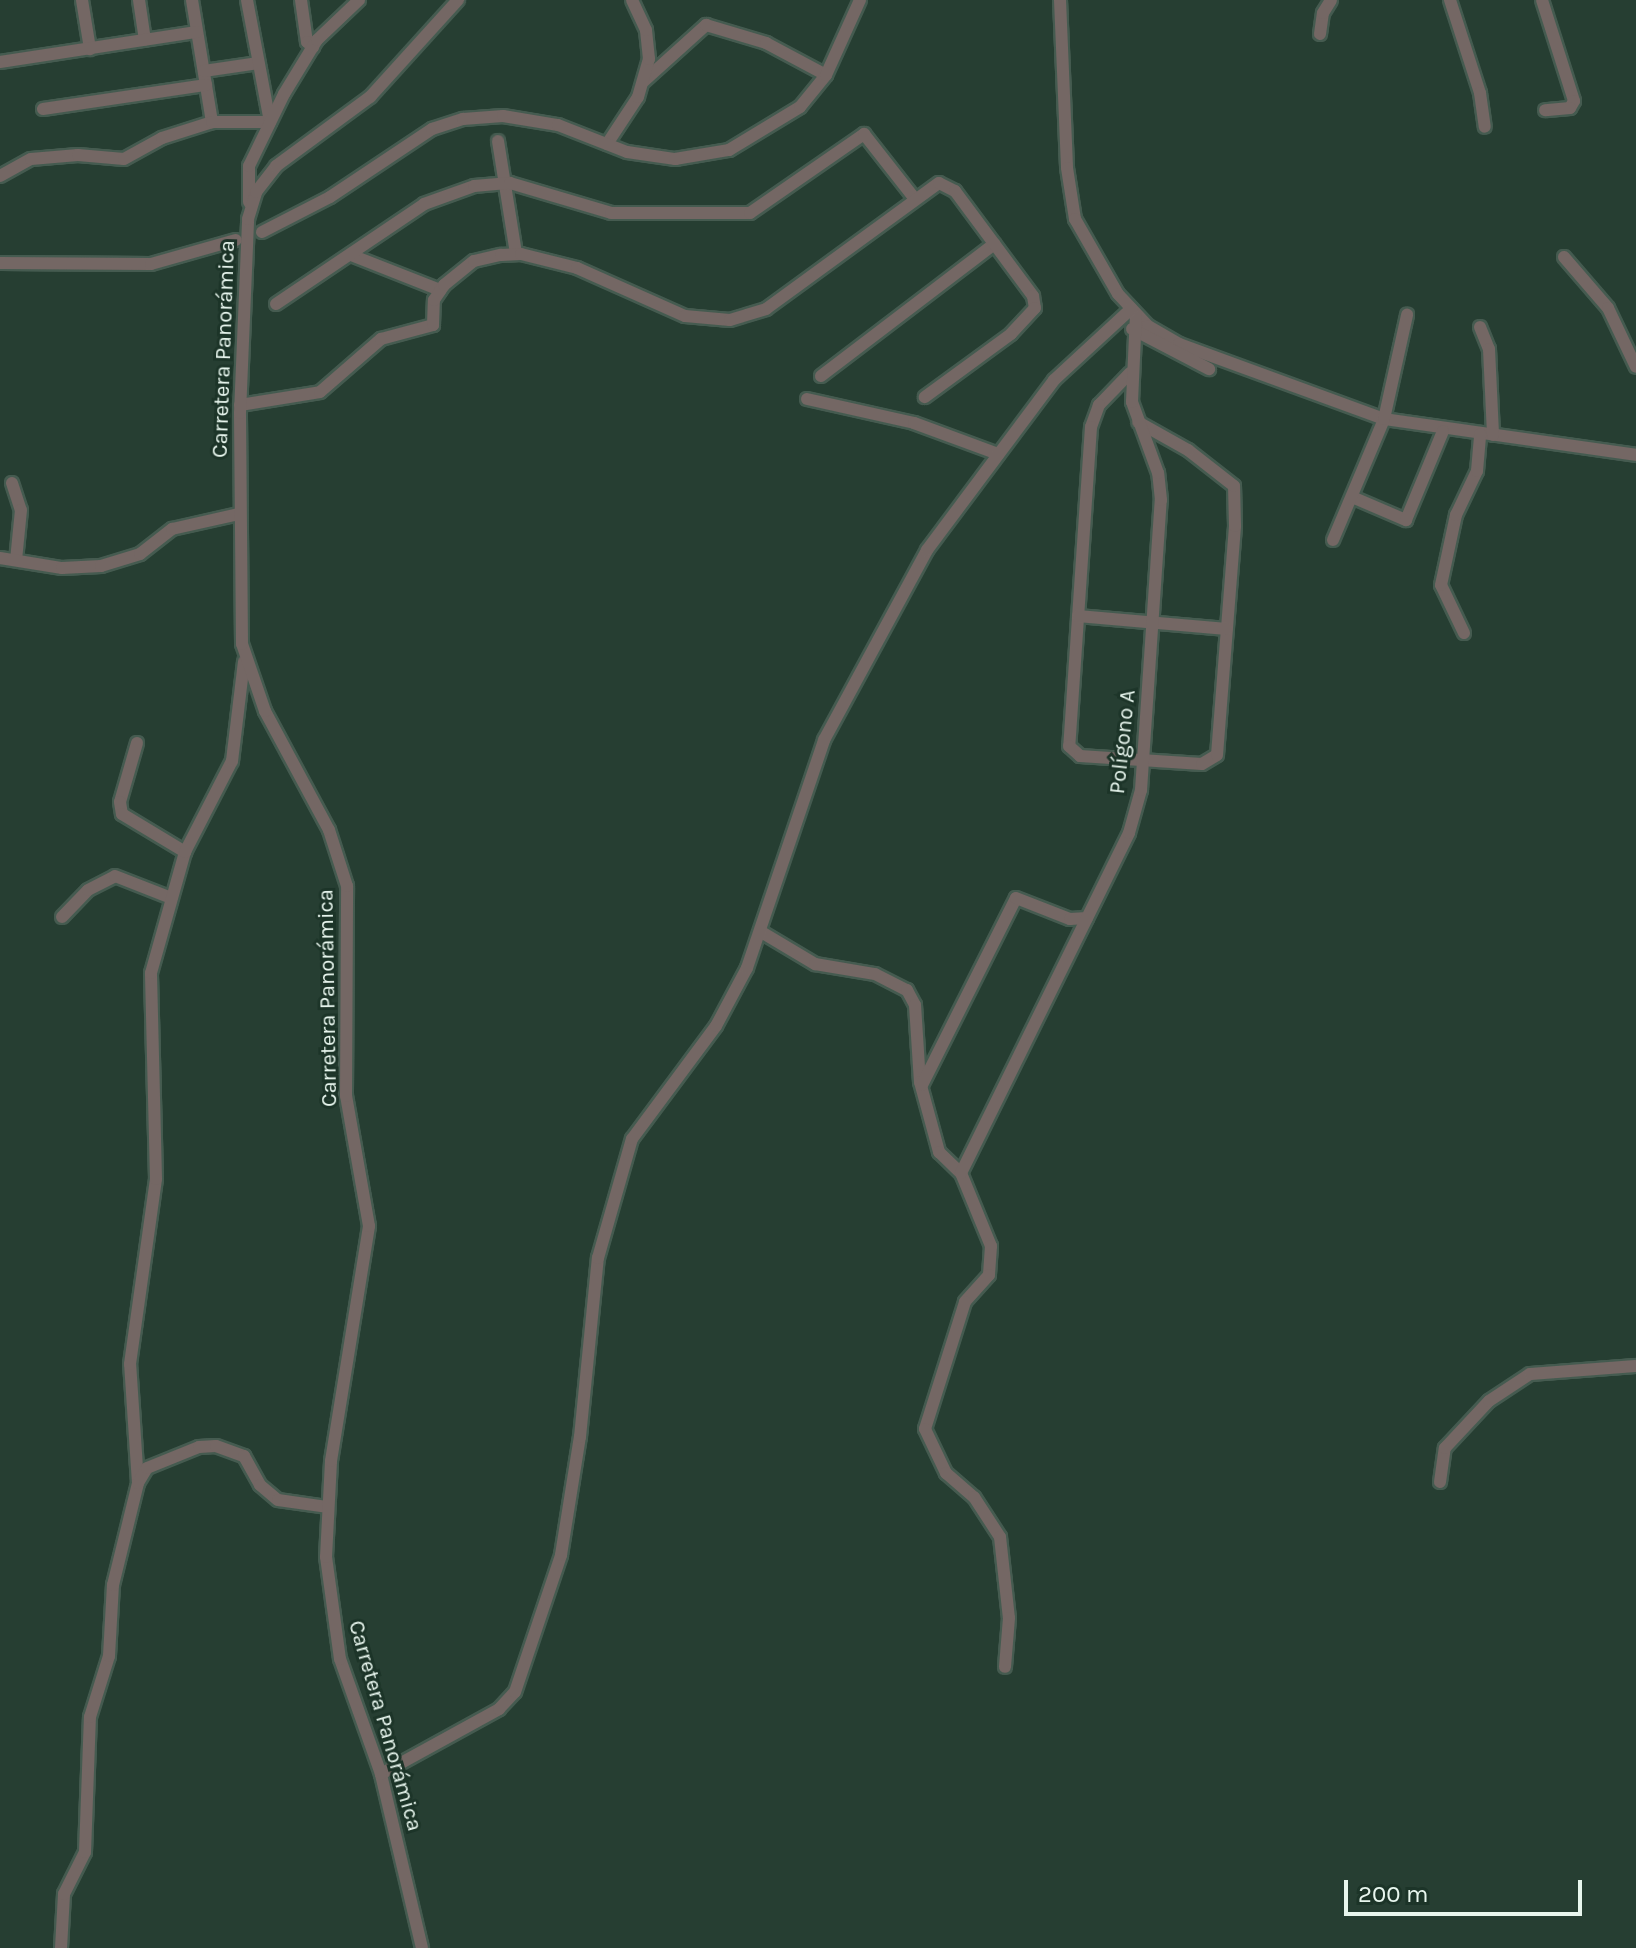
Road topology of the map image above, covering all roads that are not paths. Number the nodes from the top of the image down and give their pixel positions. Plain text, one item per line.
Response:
1 (82, 0) edge
2 (139, 0) edge
3 (192, 0) edge
4 (247, 0) edge
5 (301, 0) edge
6 (357, 0) edge
7 (458, 0) edge
8 (632, 0) edge
9 (860, 0) edge
10 (1060, 0) edge
11 (1331, 0) edge
12 (1450, 0) edge
13 (1542, 0) edge
14 (197, 32) junction
15 (1320, 34) dead end
16 (145, 40) junction
17 (313, 47) junction
18 (90, 49) junction
19 (0, 62) edge
20 (258, 63) junction
21 (204, 71) junction
22 (826, 75) junction
23 (644, 81) junction
24 (206, 85) junction
25 (43, 109) dead end
26 (1545, 110) dead end
27 (212, 122) junction
28 (270, 122) junction
29 (1485, 127) dead end
30 (498, 141) dead end
31 (607, 144) junction
32 (0, 176) edge
33 (502, 182) junction
34 (915, 199) junction
35 (248, 219) junction
36 (262, 232) dead end
37 (236, 240) dead end
38 (994, 244) junction
39 (516, 254) junction
40 (351, 255) junction
41 (1564, 257) dead end
42 (0, 263) edge
43 (440, 290) junction
44 (276, 304) dead end
45 (1133, 312) junction
46 (1407, 315) dead end
47 (1480, 327) dead end
48 (1132, 329) junction
49 (1636, 367) edge
50 (1209, 369) dead end
51 (1130, 373) junction
52 (821, 376) dead end
53 (925, 397) dead end
54 (807, 399) dead end
55 (240, 405) junction
56 (1384, 419) junction
57 (1138, 422) junction
58 (1443, 431) junction
59 (1486, 434) junction
60 (998, 454) junction
61 (1636, 455) edge
62 (12, 483) dead end
63 (1352, 497) junction
64 (239, 514) junction
65 (1333, 540) dead end
66 (0, 558) edge
67 (16, 560) junction
68 (1078, 616) junction
69 (1153, 625) junction
70 (1226, 629) junction
71 (1464, 633) dead end
72 (246, 660) junction
73 (137, 743) dead end
74 (1143, 758) junction
75 (185, 852) junction
76 (169, 897) junction
77 (62, 917) dead end
78 (1087, 918) junction
79 (763, 933) junction
80 (921, 1086) junction
81 (961, 1173) junction
82 (1636, 1366) edge
83 (1440, 1482) dead end
84 (138, 1483) junction
85 (327, 1507) junction
86 (1005, 1667) dead end
87 (381, 1774) junction
88 (61, 1948) edge
89 (422, 1948) edge

1 - 18 street
2 - 16 street
3 - 14 street
4 - 20 street
5 - 17 street
6 - 17 street
7 - 35 street, Carretera Panorámica
8 - 23 street
9 - 22 street
10 - 45 street
11 - 15 street
12 - 29 street
13 - 26 street
14 - 16 street
14 - 21 street
16 - 18 street
17 - 28 street
18 - 19 street
20 - 21 street
20 - 28 street
21 - 24 street
22 - 23 street
22 - 31 street
23 - 31 street
24 - 25 street
24 - 27 street
27 - 28 street
27 - 32 street
28 - 35 street
30 - 33 street
31 - 36 street
33 - 34 street
33 - 39 street
33 - 40 street
34 - 38 street
34 - 39 street
35 - 55 street, Carretera Panorámica
37 - 42 street
38 - 52 street
38 - 53 street
39 - 43 street
40 - 43 street
40 - 44 street
41 - 49 street
43 - 55 street
45 - 48 street, Polígono A
45 - 56 street
45 - 60 street
46 - 56 street
47 - 59 street
48 - 50 street
48 - 51 street, Polígono A
51 - 57 street, Polígono A
51 - 68 street
54 - 60 street
55 - 64 street, Carretera Panorámica
56 - 58 street
56 - 63 street
57 - 69 street, Polígono A
57 - 70 street
58 - 59 street
58 - 63 street
59 - 61 street
59 - 71 street
60 - 79 street
62 - 67 street
63 - 65 street
64 - 67 street
64 - 72 street, Carretera Panorámica
66 - 67 street
68 - 69 street
68 - 74 street
69 - 70 street
69 - 74 street, Polígono A
70 - 74 street
72 - 75 street
72 - 85 street, Carretera Panorámica
73 - 75 street
74 - 78 street, Polígono A
75 - 76 street
76 - 77 street
76 - 84 street
78 - 80 street
78 - 81 street, Polígono A
79 - 80 street
79 - 87 street
80 - 81 street
81 - 86 street
82 - 83 street
84 - 85 street
84 - 88 street
85 - 87 street, Carretera Panorámica
87 - 89 street, Carretera Panorámica

